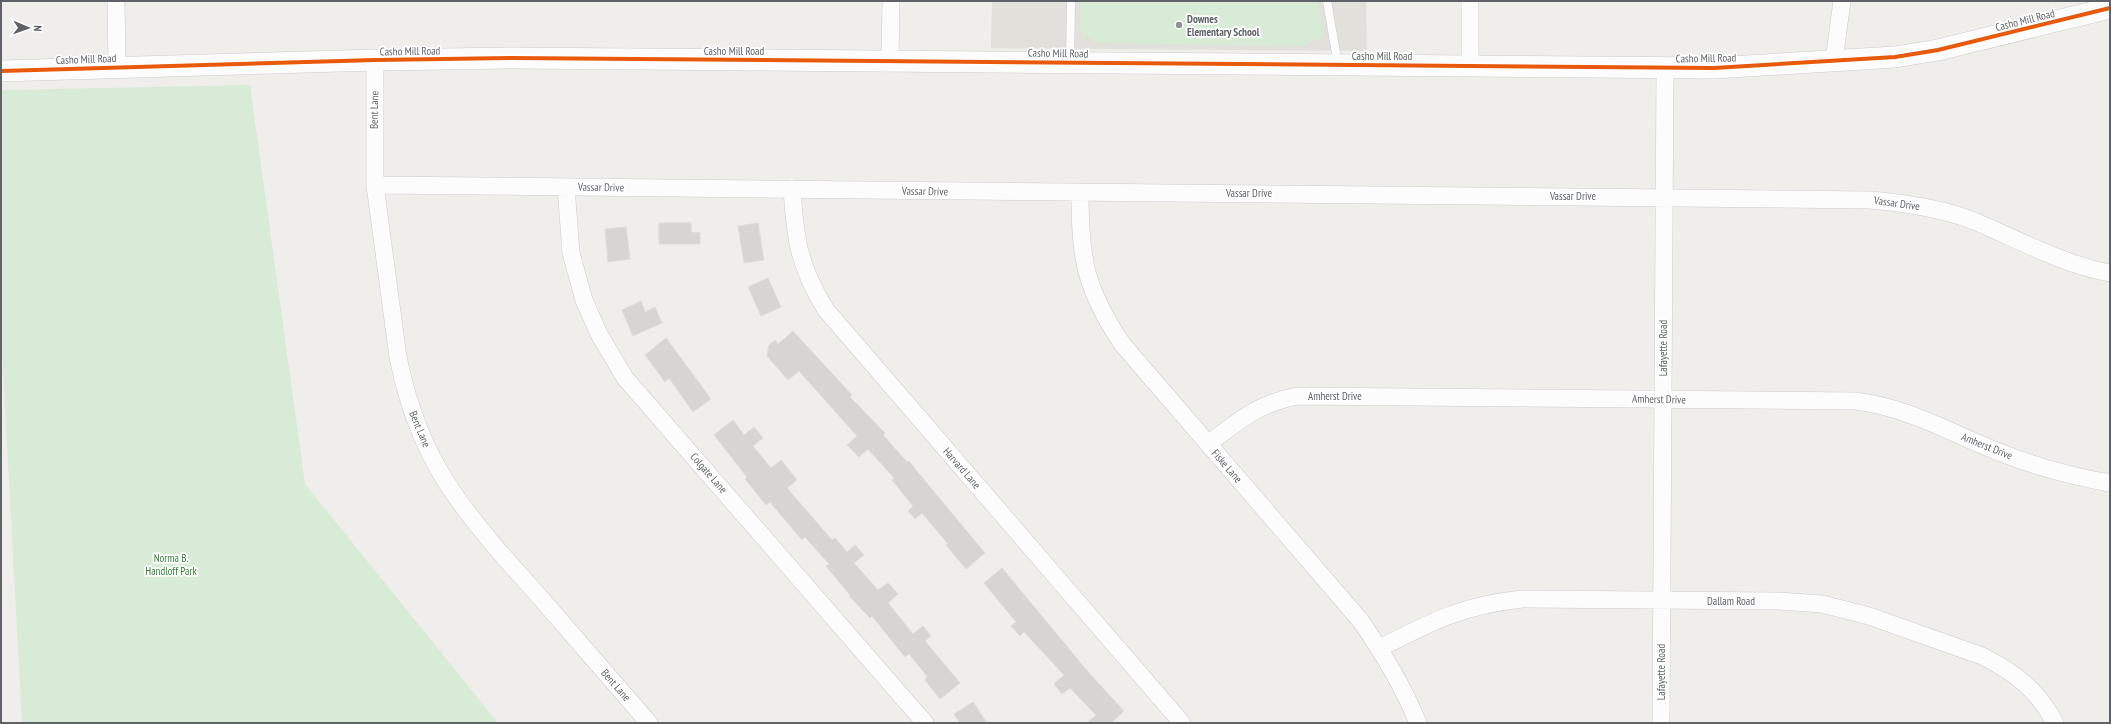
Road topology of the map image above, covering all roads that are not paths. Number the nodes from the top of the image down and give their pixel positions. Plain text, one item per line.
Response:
1 (116, 1) edge
2 (891, 1) edge
3 (1071, 1) edge
4 (1327, 1) edge
5 (1470, 1) edge
6 (1842, 1) edge
7 (2110, 8) edge
8 (375, 60) junction
9 (890, 60) junction
10 (1070, 62) junction
11 (1834, 62) junction
12 (1338, 65) junction
13 (1470, 66) junction
14 (117, 67) junction
15 (1665, 68) junction
16 (1, 71) edge
17 (375, 185) junction
18 (566, 187) junction
19 (792, 189) junction
20 (1080, 192) junction
21 (1664, 197) junction
22 (2110, 273) edge
23 (1663, 398) junction
24 (1208, 444) junction
25 (2110, 483) edge
26 (1661, 600) junction
27 (1380, 648) junction
28 (649, 723) edge
29 (925, 723) edge
30 (1182, 723) edge
31 (1418, 723) edge
32 (1661, 723) edge
33 (2055, 723) edge

1 - 14 street
2 - 9 street
3 - 10 lane
4 - 12 lane
5 - 13 street
6 - 11 street
7 - 11 street, Casho Mill Road
8 - 9 street, Casho Mill Road
8 - 14 street, Casho Mill Road
8 - 17 street, Bent Lane
9 - 10 street, Casho Mill Road
10 - 12 street, Casho Mill Road
11 - 15 street, Casho Mill Road
12 - 13 street, Casho Mill Road
13 - 15 street, Casho Mill Road
14 - 16 street, Casho Mill Road
15 - 21 street, Lafayette Road
17 - 18 street, Vassar Drive
17 - 28 street, Bent Lane
18 - 19 street, Vassar Drive
18 - 29 street, Colgate Lane
19 - 20 street, Vassar Drive
19 - 30 street, Harvard Lane
20 - 21 street, Vassar Drive
20 - 24 street, Fiske Lane
21 - 22 street, Vassar Drive
21 - 23 street, Lafayette Road
23 - 24 street, Amherst Drive
23 - 25 street, Amherst Drive
23 - 26 street, Lafayette Road
24 - 27 street, Fiske Lane
26 - 27 street, Dallam Road
26 - 32 street, Lafayette Road
26 - 33 street, Dallam Road
27 - 31 street, Fiske Lane

